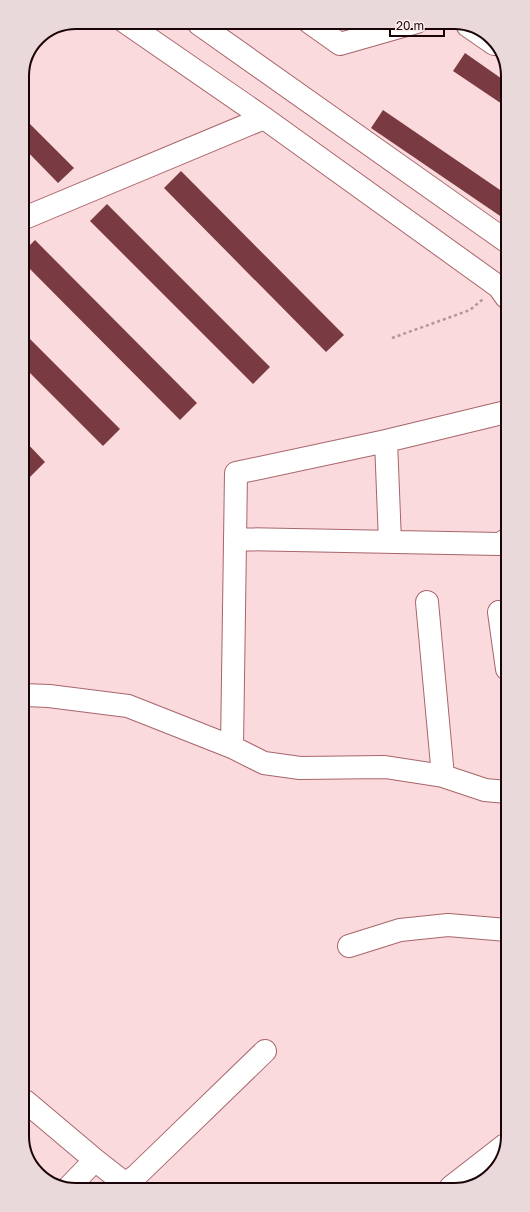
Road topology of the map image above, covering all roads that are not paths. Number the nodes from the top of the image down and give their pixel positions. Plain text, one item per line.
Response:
1 (137, 29) edge
2 (206, 29) edge
3 (319, 29) edge
4 (392, 29) edge
5 (264, 118) junction
6 (29, 216) edge
7 (501, 236) edge
8 (501, 291) edge
9 (501, 413) edge
10 (386, 441) junction
11 (235, 539) junction
12 (390, 542) junction
13 (501, 543) edge
14 (427, 602) dead end
15 (499, 612) dead end
16 (501, 626) edge
17 (29, 695) edge
18 (232, 747) junction
19 (443, 776) junction
20 (501, 791) edge
21 (501, 929) edge
22 (349, 946) dead end
23 (265, 1051) dead end
24 (29, 1104) edge
25 (498, 1150) edge
26 (94, 1160) junction
27 (73, 1183) edge
28 (124, 1183) edge
29 (132, 1183) edge
30 (456, 1183) edge

1 - 5 street
2 - 7 street
3 - 4 street
5 - 6 street
5 - 8 street
9 - 10 street
10 - 11 street
10 - 12 street
11 - 12 street
11 - 18 street
12 - 13 street
14 - 19 street
15 - 16 street
17 - 18 street
18 - 19 street
19 - 20 street
21 - 22 street
23 - 29 street
24 - 26 street
25 - 30 street
26 - 27 street
26 - 28 street

